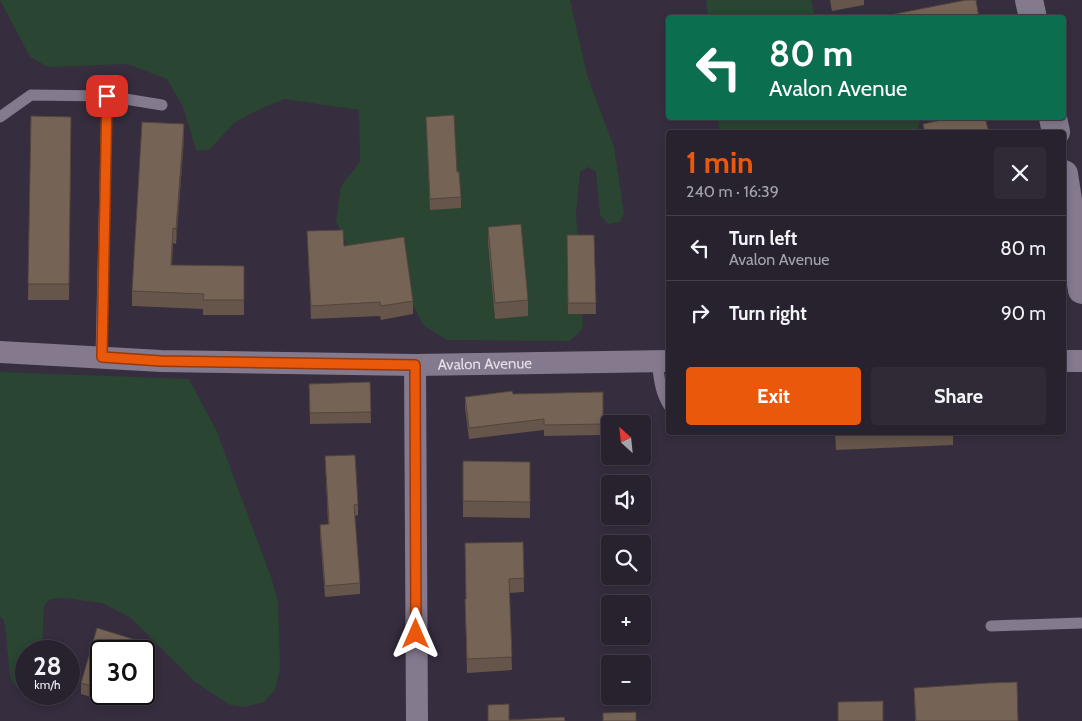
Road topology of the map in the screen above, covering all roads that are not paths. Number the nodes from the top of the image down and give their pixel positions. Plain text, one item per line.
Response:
1 (1030, 0) edge
2 (1032, 15) edge
3 (107, 96) junction
4 (162, 105) dead end
5 (0, 117) edge
6 (1066, 187) edge
7 (1082, 290) edge
8 (0, 352) edge
9 (102, 357) junction
10 (663, 361) edge
11 (1066, 361) edge
12 (1082, 361) edge
13 (415, 365) junction
14 (666, 402) edge
15 (1082, 623) edge
16 (991, 626) dead end
17 (417, 721) edge

1 - 2 street
3 - 4 lane
3 - 5 lane
3 - 9 lane
6 - 7 street
8 - 9 street, Avalon Avenue
9 - 13 street, Avalon Avenue
10 - 13 street, Avalon Avenue
10 - 14 lane
11 - 12 street
13 - 17 street
15 - 16 lane

